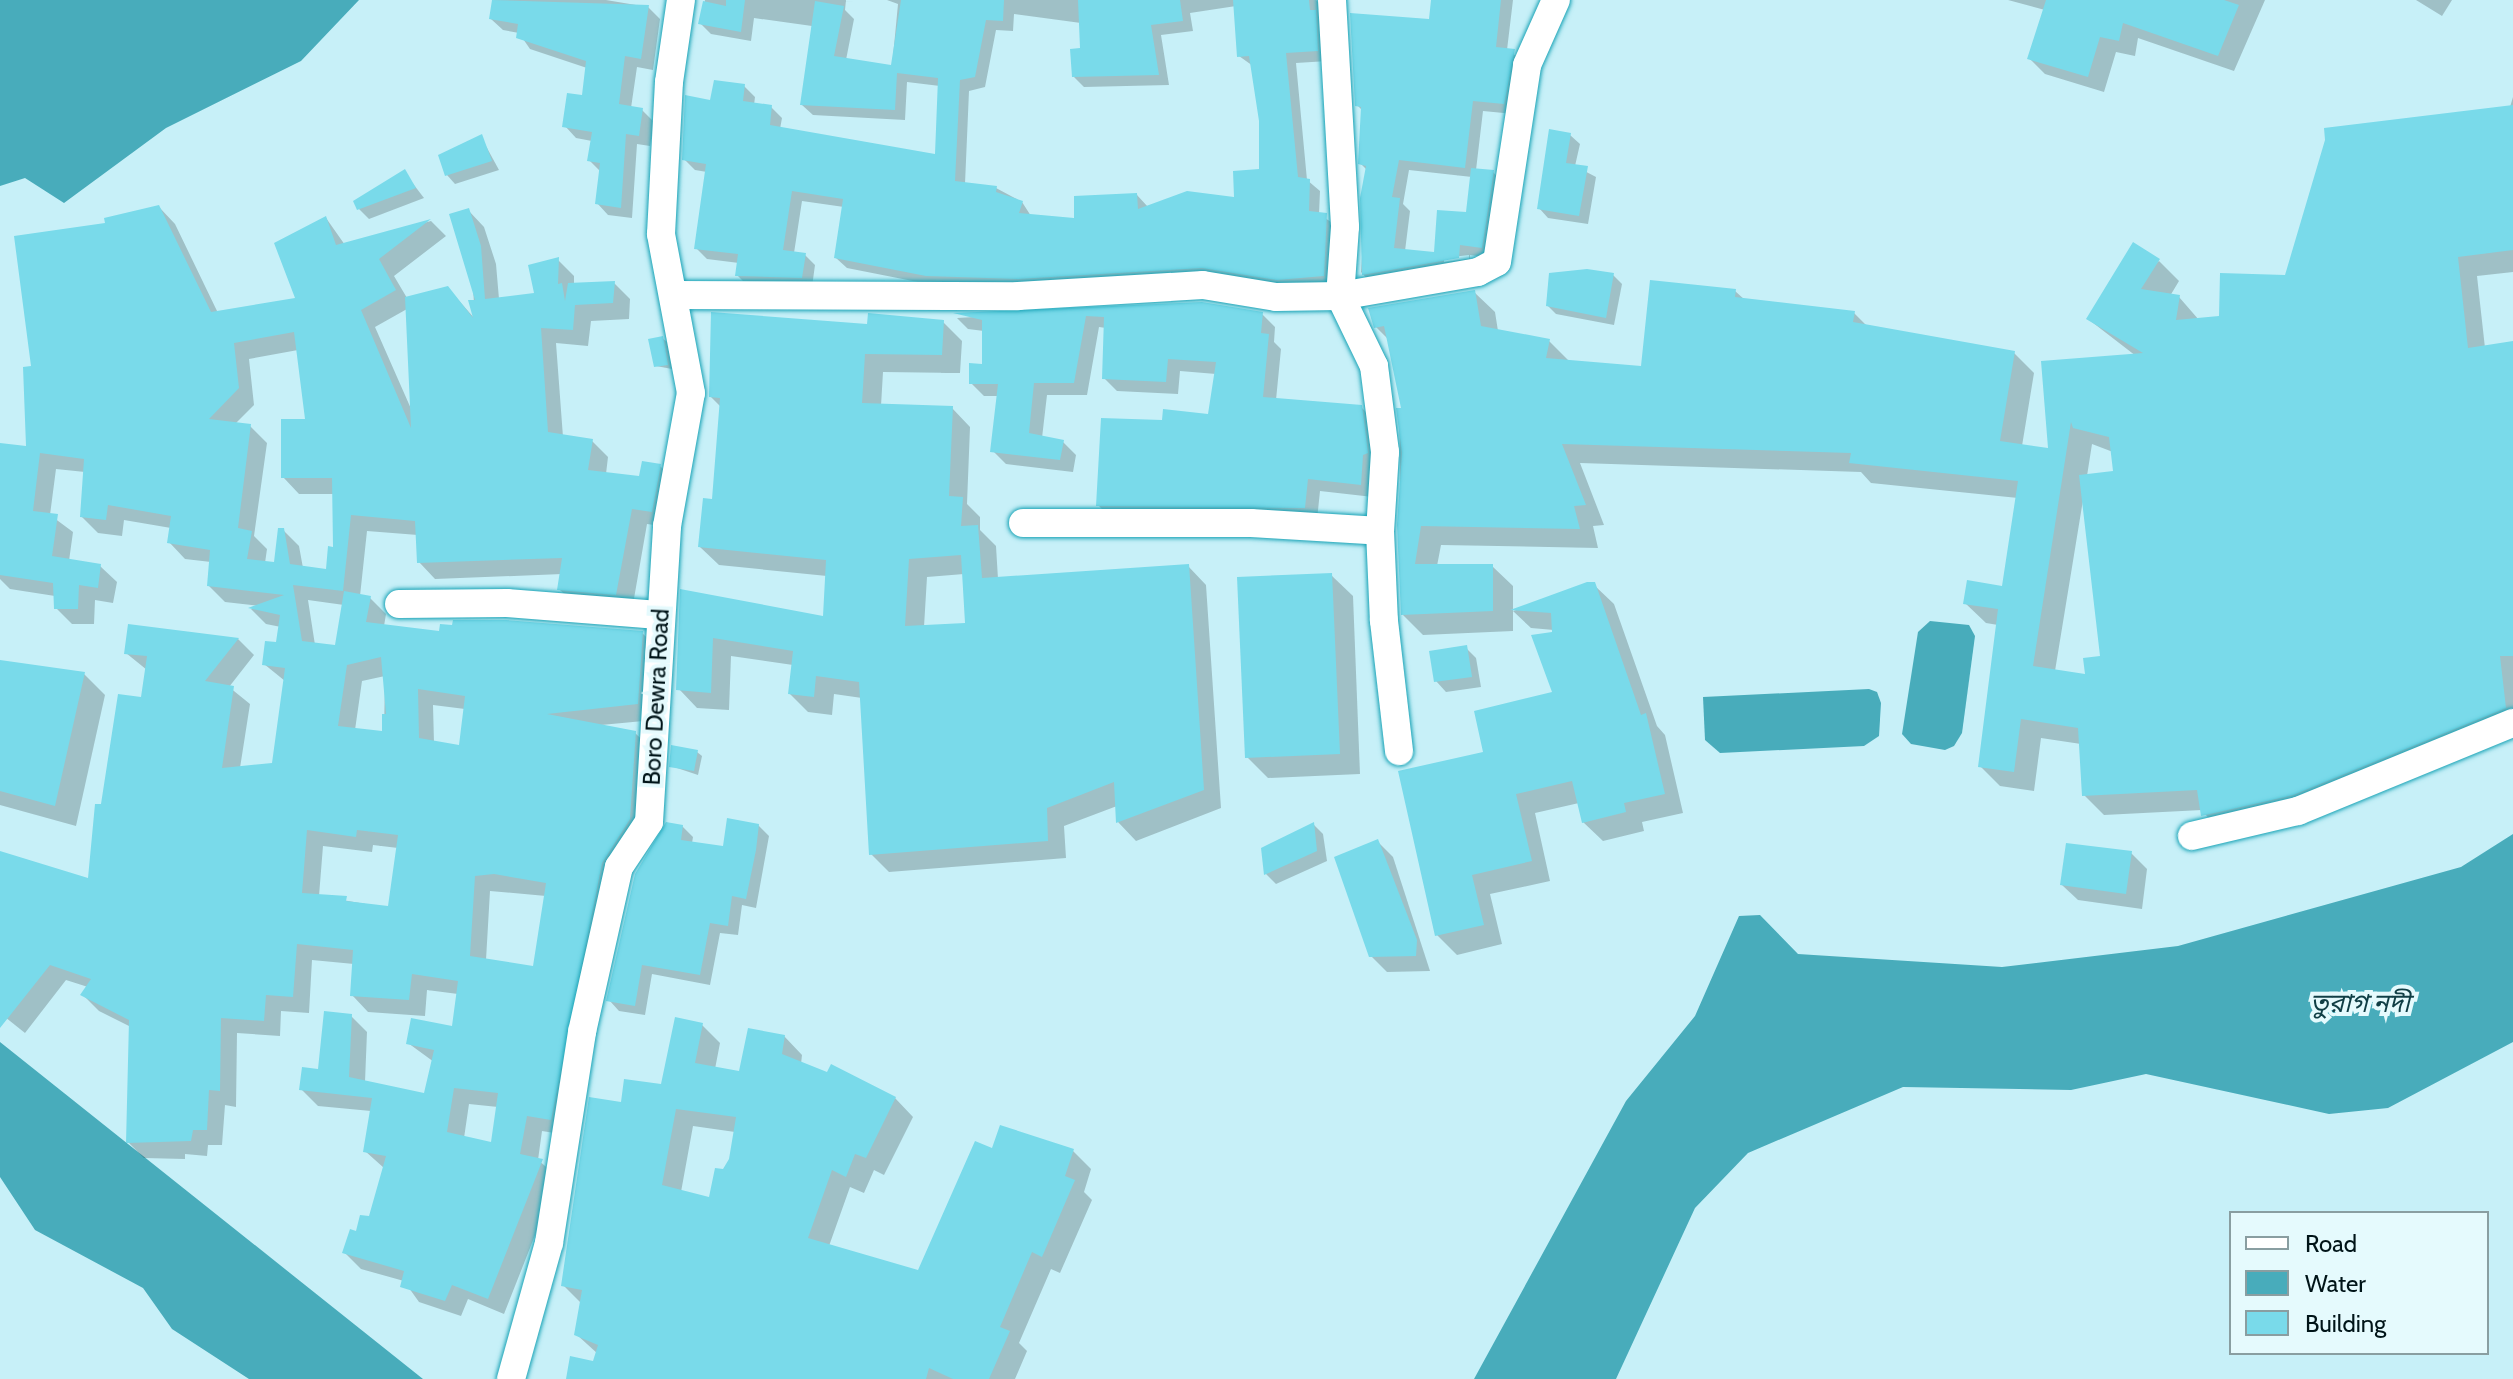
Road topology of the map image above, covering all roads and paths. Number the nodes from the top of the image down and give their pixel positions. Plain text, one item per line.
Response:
1 (681, 0) edge
2 (1332, 0) edge
3 (1556, 0) edge
4 (675, 295) junction
5 (1340, 296) junction
6 (1023, 523) dead end
7 (1380, 531) junction
8 (399, 604) dead end
9 (659, 615) junction
10 (2513, 723) edge
11 (1399, 751) dead end
12 (2192, 836) dead end
13 (511, 1379) edge

1 - 4 street, Boro Dewra Road
2 - 5 street
3 - 5 street
4 - 5 street
4 - 9 street, Boro Dewra Road
5 - 7 street
6 - 7 street
7 - 11 street
8 - 9 street
9 - 13 street, Boro Dewra Road
10 - 12 street

